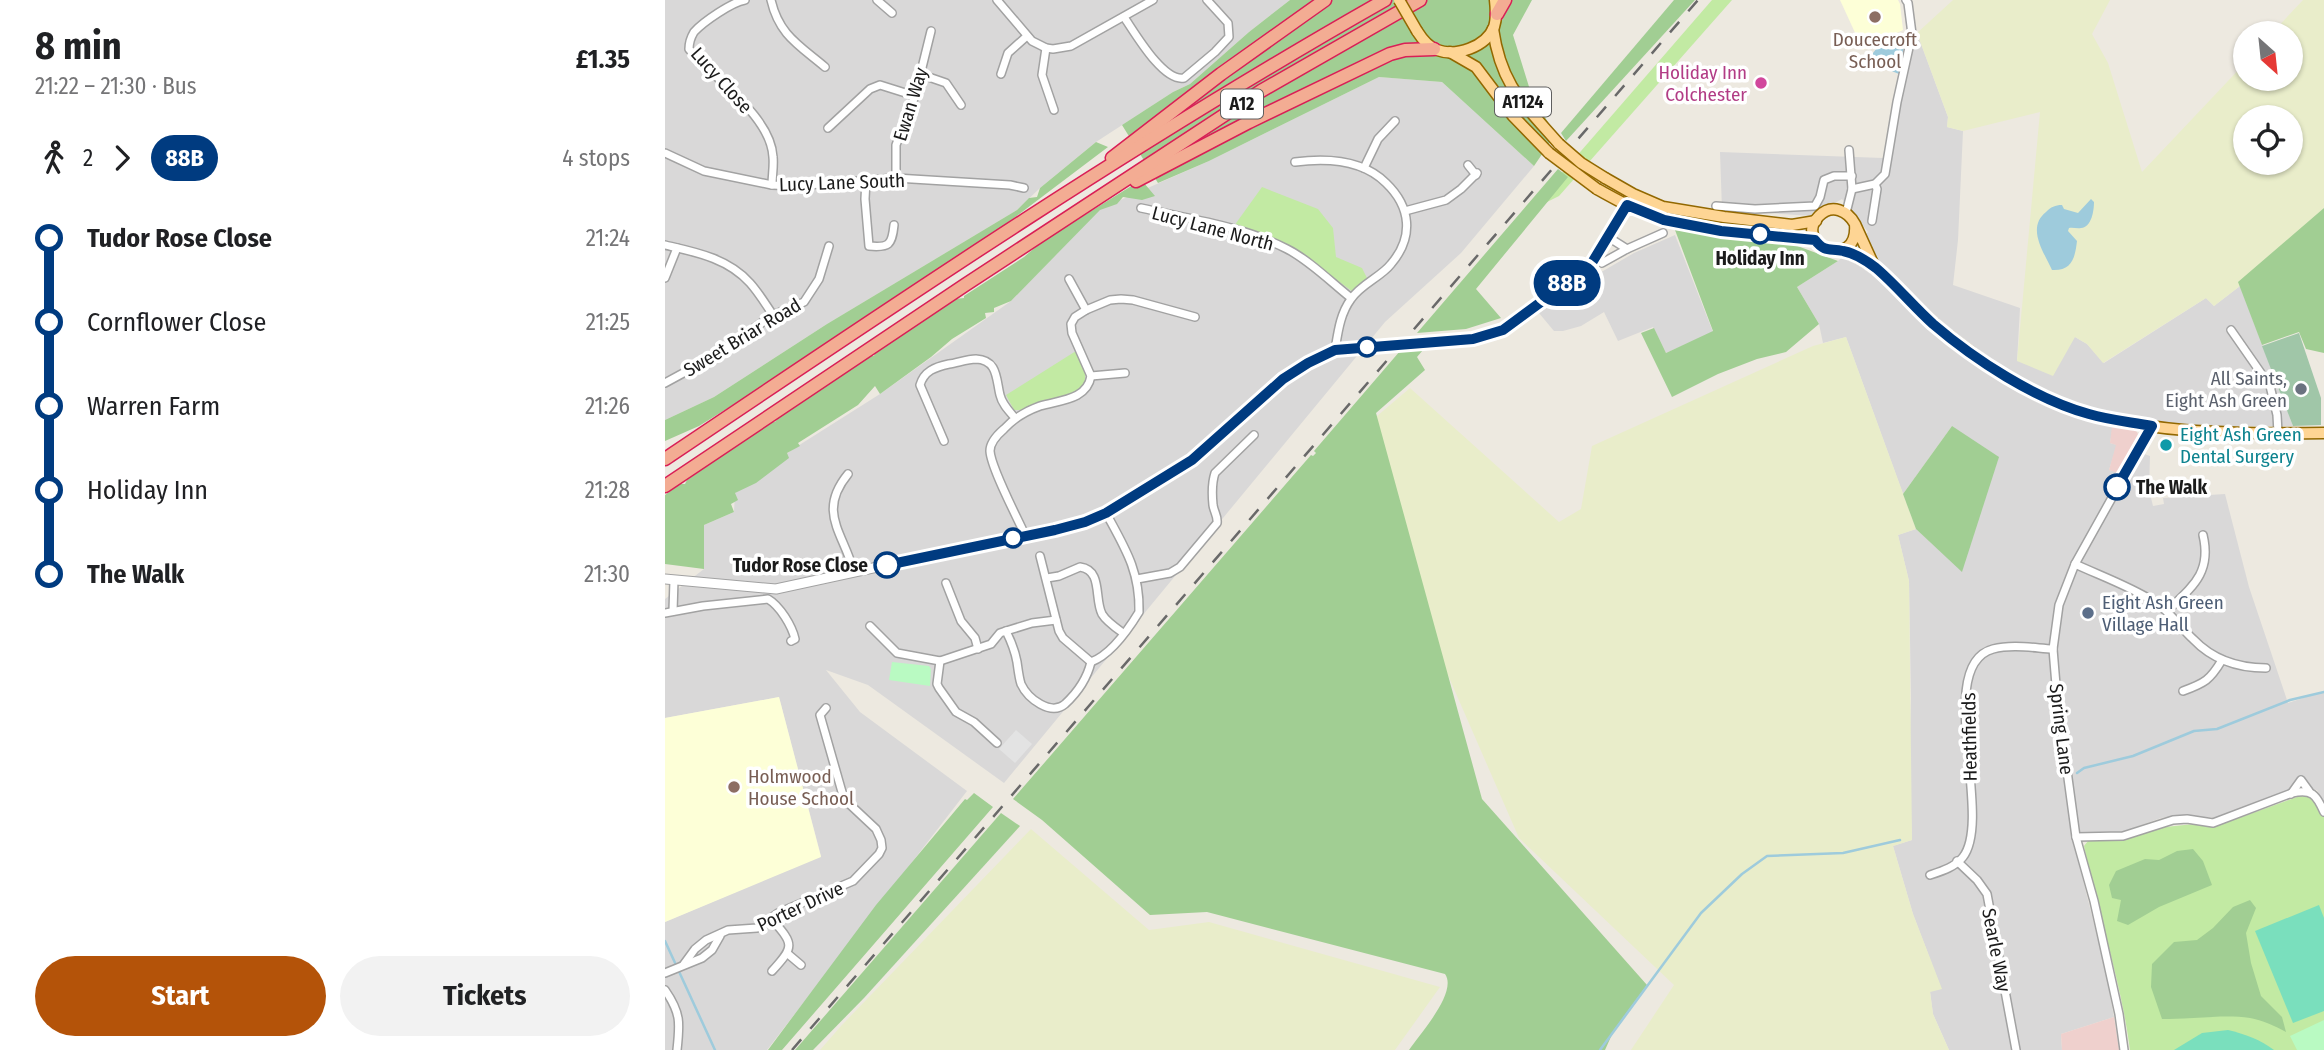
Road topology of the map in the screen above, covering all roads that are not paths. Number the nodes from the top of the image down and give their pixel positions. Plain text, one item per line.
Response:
1 (745, 0) edge
2 (771, 0) edge
3 (877, 0) edge
4 (999, 0) edge
5 (1153, 0) edge
6 (1207, 0) edge
7 (1325, 0) edge
8 (1385, 0) edge
9 (1399, 0) edge
10 (1420, 0) edge
11 (1495, 0) edge
12 (1505, 0) edge
13 (1906, 0) edge
14 (892, 13) dead end
15 (1497, 14) junction
16 (1124, 17) junction
17 (1493, 29) junction
18 (931, 31) dead end
19 (1027, 36) junction
20 (1046, 48) junction
21 (1434, 49) junction
22 (1450, 52) junction
23 (825, 67) dead end
24 (920, 74) junction
25 (1001, 74) dead end
26 (915, 96) junction
27 (961, 105) dead end
28 (1054, 110) dead end
29 (1395, 121) dead end
30 (828, 128) dead end
31 (1849, 150) dead end
32 (665, 153) edge
33 (1295, 162) dead end
34 (1468, 165) dead end
35 (1364, 168) junction
36 (1852, 176) junction
37 (896, 178) junction
38 (866, 180) junction
39 (1875, 184) junction
40 (772, 185) junction
41 (1024, 188) dead end
42 (1074, 189) junction
43 (1852, 189) junction
44 (1627, 205) junction
45 (1716, 205) dead end
46 (1141, 208) dead end
47 (1405, 212) junction
48 (1846, 213) junction
49 (1069, 216) junction
50 (1872, 220) dead end
51 (1815, 221) junction
52 (894, 225) dead end
53 (1855, 225) junction
54 (1663, 233) dead end
55 (1608, 237) junction
56 (1815, 240) junction
57 (665, 245) edge
58 (829, 246) dead end
59 (677, 248) junction
60 (1627, 249) junction
61 (1841, 250) junction
62 (1602, 263) dead end
63 (1875, 268) junction
64 (665, 278) edge
65 (1069, 279) dead end
66 (1351, 298) junction
67 (1086, 310) junction
68 (773, 315) junction
69 (1195, 317) dead end
70 (2231, 330) dead end
71 (1335, 350) junction
72 (1125, 373) dead end
73 (1091, 376) junction
74 (665, 383) edge
75 (1015, 418) junction
76 (2152, 426) junction
77 (2278, 433) junction
78 (2324, 433) edge
79 (1254, 435) dead end
80 (944, 441) dead end
81 (665, 459) edge
82 (848, 474) dead end
83 (665, 486) edge
84 (1106, 513) junction
85 (1025, 535) junction
86 (2203, 536) dead end
87 (1040, 556) dead end
88 (2075, 564) junction
89 (854, 572) junction
90 (1047, 578) junction
91 (1137, 579) junction
92 (670, 580) edge
93 (946, 583) dead end
94 (2167, 611) junction
95 (669, 612) edge
96 (1056, 620) junction
97 (870, 626) dead end
98 (1006, 631) junction
99 (1123, 633) junction
100 (791, 641) dead end
101 (978, 649) junction
102 (2053, 649) junction
103 (2222, 660) junction
104 (940, 661) junction
105 (1091, 662) junction
106 (2266, 668) dead end
107 (2183, 691) dead end
108 (820, 712) dead end
109 (997, 743) dead end
110 (2324, 812) edge
111 (2076, 837) junction
112 (1957, 861) junction
113 (1930, 876) dead end
114 (771, 918) junction
115 (787, 954) junction
116 (801, 965) dead end
117 (669, 971) edge
118 (772, 971) dead end
119 (665, 990) edge
120 (677, 1050) edge
121 (2016, 1050) edge
122 (2124, 1050) edge

1 - 40 street, Lucy Close
2 - 23 street
3 - 14 street
4 - 19 street
5 - 16 street
6 - 16 street
7 - 42 highway, A12
8 - 42 highway, A12
9 - 21 main road, bridge
10 - 49 highway, A12
11 - 15 main road
12 - 15 highway
13 - 39 street
15 - 17 main road
16 - 20 street
17 - 22 main road
17 - 51 main road, A1124, bridge
18 - 24 street, Ewan Way
19 - 20 street
19 - 25 street
20 - 28 street
21 - 22 main road
21 - 49 highway, A12
22 - 44 main road, A1124, bridge
24 - 26 street, Ewan Way
24 - 27 street
26 - 30 street
26 - 37 street, Ewan Way
29 - 35 street
31 - 36 street
32 - 40 street, Lucy Lane South
33 - 35 street
34 - 47 street
35 - 47 street
36 - 43 street
36 - 45 street
37 - 38 street, Lucy Lane South
37 - 41 street, Lucy Lane South
38 - 40 street, Lucy Lane South
38 - 52 street
39 - 43 street
39 - 50 street
42 - 81 highway, A12
43 - 48 street
44 - 55 street
44 - 56 main road, A1124
46 - 66 street, Lucy Lane North
47 - 66 street
48 - 51 main road
48 - 53 main road
49 - 83 highway, A12
51 - 56 main road
53 - 61 main road
53 - 63 main road
54 - 60 street
55 - 60 street
55 - 71 street, bridge
56 - 61 main road
57 - 59 street
58 - 68 street, Sweet Briar Road
59 - 64 street
59 - 68 street
60 - 62 street
61 - 63 main road
63 - 76 main road
65 - 67 street
66 - 71 street
67 - 69 street
67 - 73 street
68 - 74 street, Sweet Briar Road
70 - 77 street
71 - 84 street
72 - 73 street
73 - 75 street
75 - 80 street
75 - 85 street
76 - 77 main road
76 - 88 street, Spring Lane
77 - 78 main road
79 - 91 street
82 - 89 street
84 - 85 street
84 - 91 street
85 - 89 street
86 - 94 street
87 - 90 street
88 - 94 street
88 - 102 street, Spring Lane
89 - 92 street
90 - 96 street
90 - 99 street
91 - 99 street
92 - 95 street
93 - 101 street
94 - 103 street
95 - 100 street
96 - 98 street
96 - 105 street
97 - 104 street
98 - 101 street
98 - 105 street
99 - 105 street
101 - 104 street
102 - 111 street, Spring Lane
102 - 112 street, Heathfields
103 - 106 street
103 - 107 street
104 - 109 street
108 - 114 street, Porter Drive
110 - 111 street
111 - 122 street, Spring Lane
112 - 113 street
112 - 121 street, Searle Way
114 - 115 street
114 - 117 street, Porter Drive
115 - 116 street
115 - 118 street
119 - 120 street

